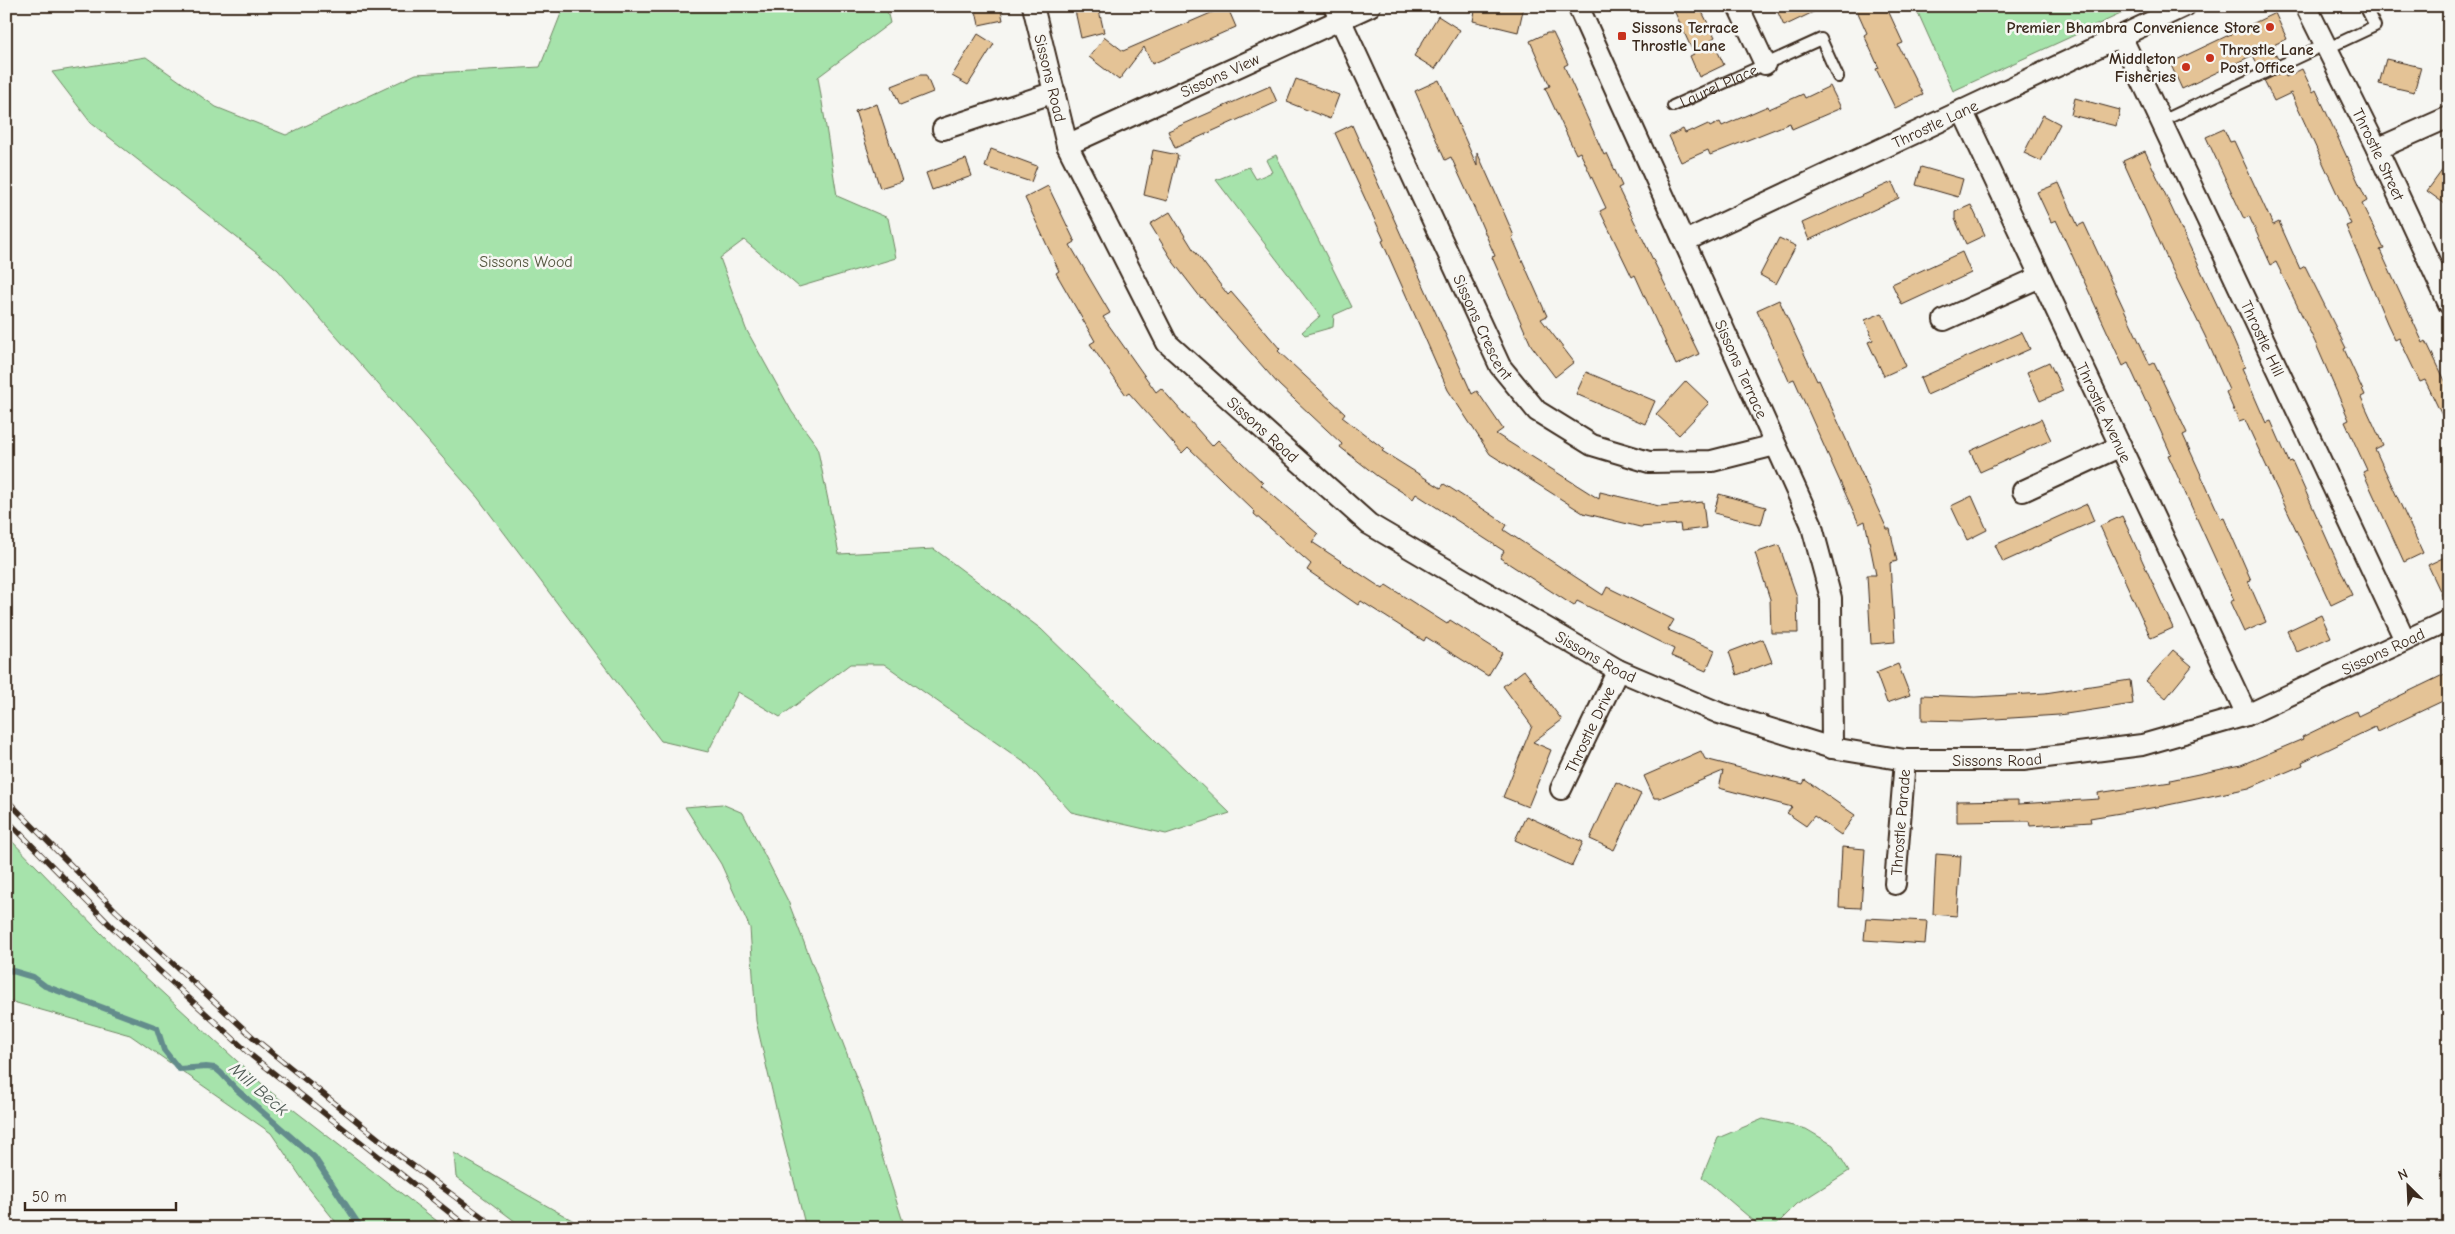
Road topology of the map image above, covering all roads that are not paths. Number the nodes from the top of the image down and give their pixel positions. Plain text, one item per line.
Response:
1 (1033, 6) edge
2 (1370, 6) edge
3 (1578, 6) edge
4 (1738, 6) edge
5 (2185, 6) edge
6 (2306, 6) edge
7 (2367, 10) dead end
8 (1337, 13) edge
9 (2121, 36) junction
10 (2325, 47) junction
11 (1765, 64) junction
12 (1838, 77) dead end
13 (1055, 92) junction
14 (1673, 106) dead end
15 (1962, 110) junction
16 (2449, 117) edge
17 (2162, 121) junction
18 (943, 129) dead end
19 (1068, 145) junction
20 (2377, 149) junction
21 (1685, 241) junction
22 (2040, 277) junction
23 (2449, 304) edge
24 (1944, 320) dead end
25 (1775, 445) junction
26 (2121, 446) junction
27 (2023, 490) dead end
28 (2449, 620) edge
29 (2405, 640) junction
30 (1618, 670) junction
31 (2247, 714) junction
32 (1832, 748) junction
33 (1904, 760) junction
34 (1561, 789) dead end
35 (1895, 884) dead end

1 - 13 street, Sissons Road
2 - 8 street, Sissons View
3 - 21 street, Sissons Terrace
4 - 11 street, Laurel Place
5 - 9 street, Throstle Lane
6 - 10 street, Throstle Street
7 - 10 lane
8 - 19 street, Sissons View
8 - 25 street, Sissons Crescent
9 - 15 street, Throstle Lane
9 - 17 street, Throstle Hill
10 - 17 lane
10 - 20 street, Throstle Street
11 - 12 lane, Laurel Place
11 - 14 lane, Laurel Place
13 - 18 street
13 - 19 street, Sissons Road
15 - 21 street, Throstle Lane
15 - 22 street, Throstle Avenue
16 - 20 street
17 - 29 street, Throstle Hill
19 - 30 street, Sissons Road
20 - 23 street, Throstle Street
21 - 25 street, Sissons Terrace
22 - 24 street
22 - 26 street, Throstle Avenue
25 - 32 street, Sissons Terrace
26 - 27 street
26 - 31 street, Throstle Avenue
28 - 29 street, Sissons Road
29 - 31 street, Sissons Road
30 - 32 street, Sissons Road
30 - 34 street, Throstle Drive
31 - 33 street, Sissons Road
32 - 33 street, Sissons Road
33 - 35 street, Throstle Parade

